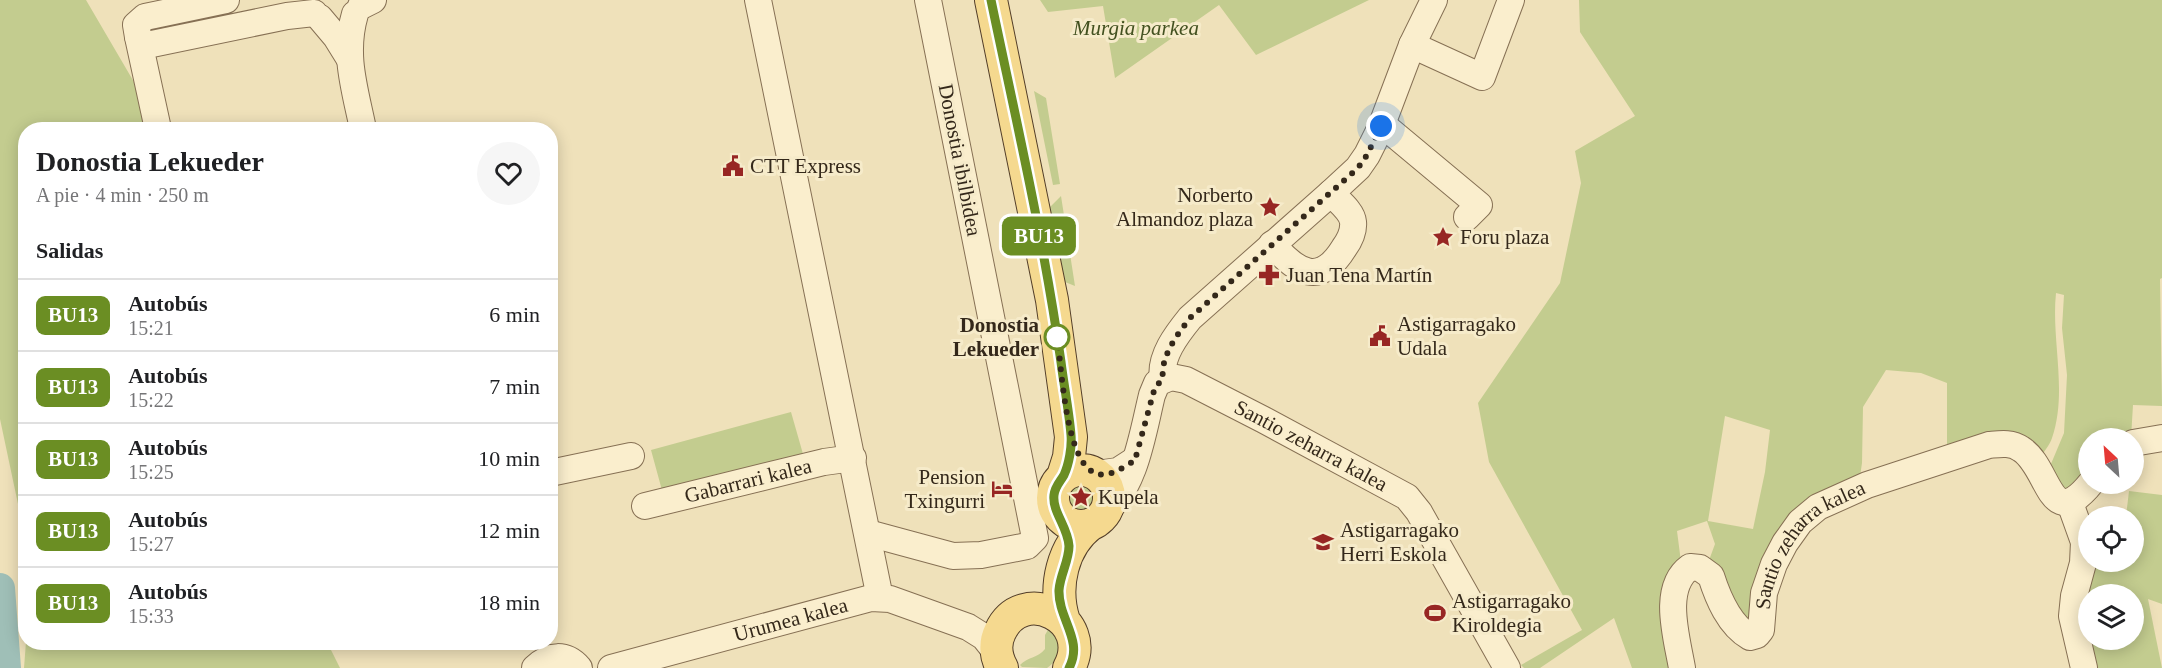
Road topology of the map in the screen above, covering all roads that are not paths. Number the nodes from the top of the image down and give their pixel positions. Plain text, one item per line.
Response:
1 (226, 0) edge
2 (758, 0) edge
3 (928, 0) edge
4 (991, 0) edge
5 (1434, 0) edge
6 (1511, 0) edge
7 (363, 5) edge
8 (314, 10) edge
9 (138, 37) junction
10 (1412, 45) junction
11 (349, 58) junction
12 (156, 122) edge
13 (362, 122) edge
14 (1381, 126) junction
15 (1331, 193) junction
16 (1467, 217) dead end
17 (1272, 244) junction
18 (1163, 379) junction
19 (2162, 438) edge
20 (2144, 440) edge
21 (631, 456) dead end
22 (853, 458) junction
23 (1135, 460) junction
24 (558, 471) edge
25 (1083, 474) junction
26 (2083, 494) edge
27 (2070, 503) junction
28 (645, 506) dead end
29 (1060, 516) junction
30 (1097, 519) junction
31 (868, 533) junction
32 (1069, 549) junction
33 (1060, 580) junction
34 (880, 598) junction
35 (1019, 614) junction
36 (1064, 621) junction
37 (968, 627) junction
38 (540, 650) edge
39 (571, 660) edge
40 (999, 660) edge
41 (535, 668) edge
42 (611, 668) edge
43 (1069, 668) edge
44 (1507, 668) edge
45 (1682, 668) edge
46 (2084, 668) edge

1 - 9 street
2 - 22 street
3 - 31 street, Donostia ibilbidea
4 - 25 main road
5 - 10 street
6 - 10 street
7 - 8 street
7 - 11 street
8 - 9 street
8 - 11 street
9 - 12 street
10 - 14 street
11 - 13 street
14 - 15 street
14 - 16 street
15 - 17 street
15 - 17 street
17 - 18 street
18 - 23 street
18 - 44 street, Santio zeharra kalea
19 - 20 street
21 - 24 street
22 - 28 street, Gabarrari kalea
22 - 31 street
23 - 25 street
23 - 30 street
25 - 29 main road
25 - 30 main road
26 - 27 street
27 - 45 street, Santio zeharra kalea
27 - 46 street
29 - 30 main road
29 - 32 main road
30 - 32 main road
31 - 34 street
32 - 33 main road
33 - 35 main road
33 - 36 main road
34 - 37 street, Urumea kalea
34 - 42 street, Urumea kalea
35 - 36 main road
35 - 37 street, Urumea kalea
35 - 40 main road
36 - 43 main road
37 - 40 street, Urumea kalea
38 - 41 street
39 - 41 street

